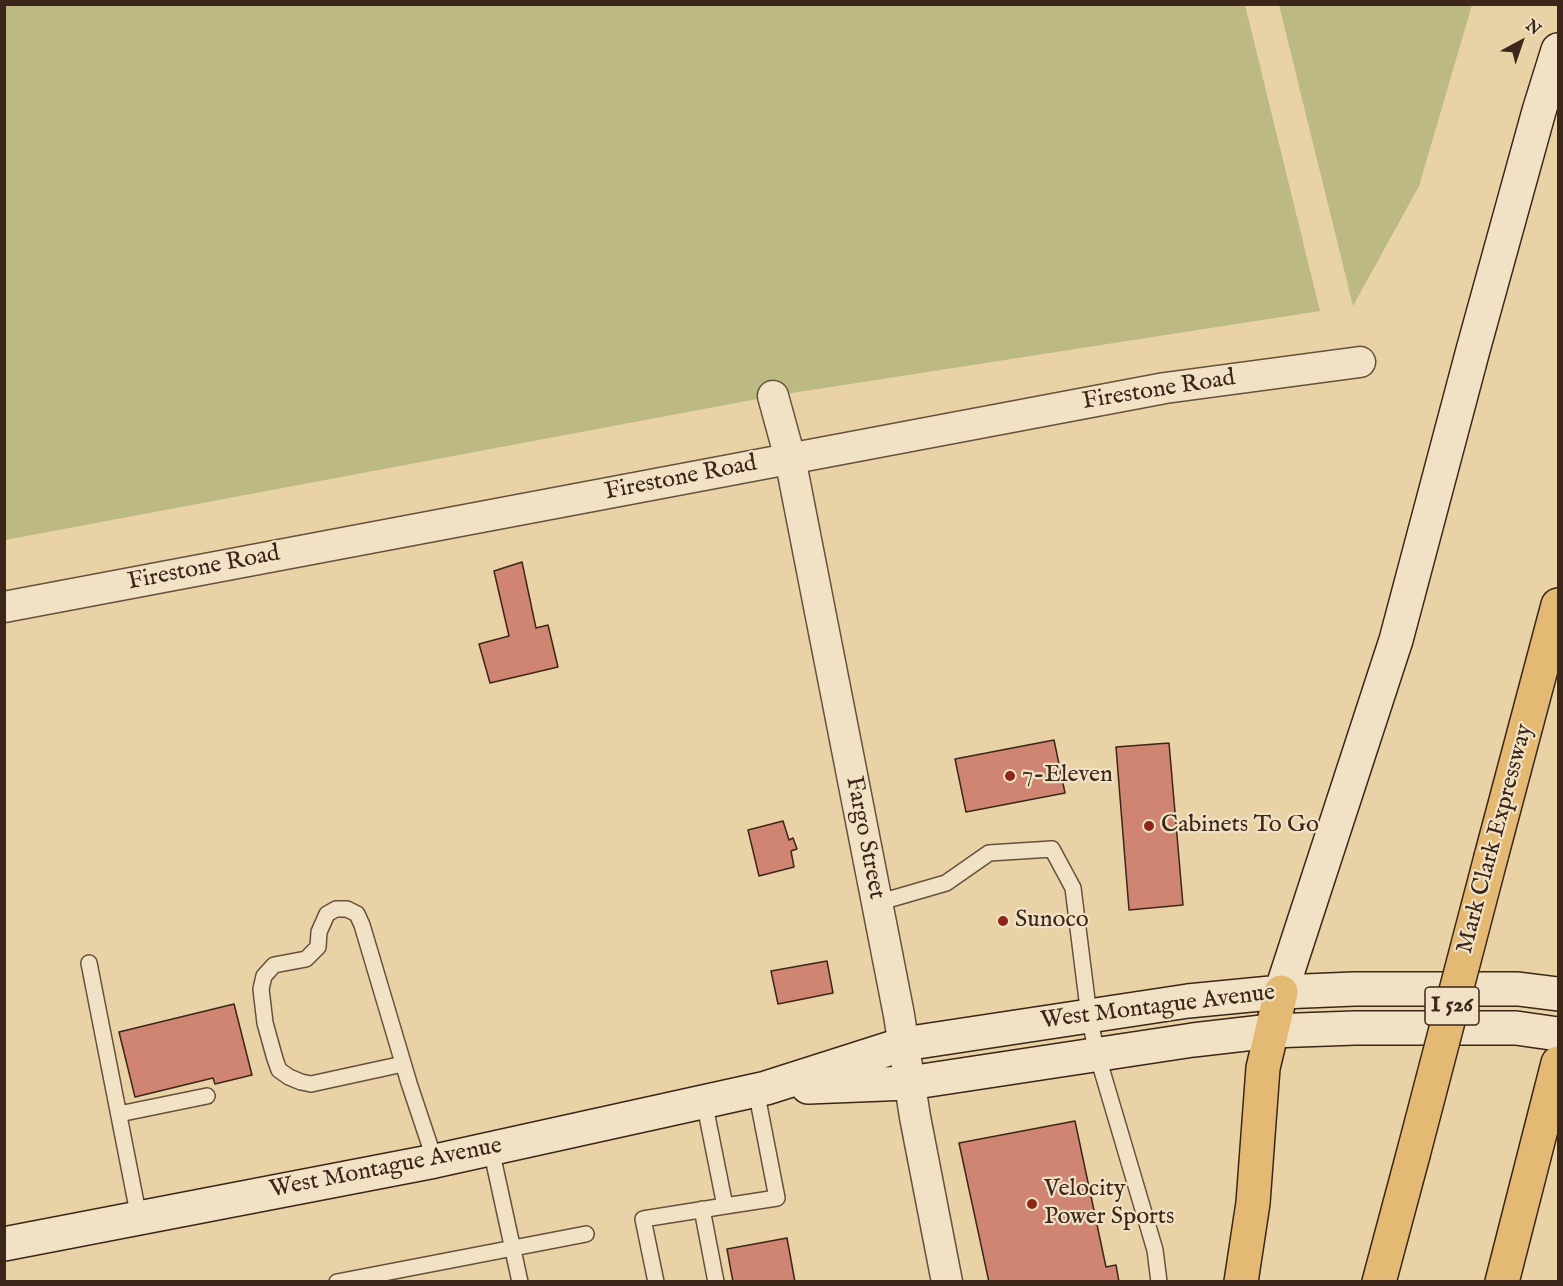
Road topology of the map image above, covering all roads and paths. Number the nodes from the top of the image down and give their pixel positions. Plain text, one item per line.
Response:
1 (1558, 50) edge
2 (1360, 362) dead end
3 (773, 396) dead end
4 (790, 458) junction
5 (1558, 605) edge
6 (4, 607) edge
7 (877, 903) junction
8 (89, 963) dead end
9 (1281, 992) junction
10 (1558, 994) edge
11 (1089, 1016) junction
12 (1271, 1031) junction
13 (1558, 1034) edge
14 (904, 1044) junction
15 (1097, 1054) junction
16 (1558, 1063) edge
17 (403, 1064) junction
18 (909, 1083) junction
19 (761, 1089) junction
20 (207, 1096) dead end
21 (704, 1101) junction
22 (119, 1114) junction
23 (491, 1149) junction
24 (435, 1161) junction
25 (725, 1206) junction
26 (702, 1209) junction
27 (140, 1218) junction
28 (586, 1233) dead end
29 (4, 1244) edge
30 (513, 1247) junction
31 (337, 1281) edge
32 (520, 1281) edge
33 (656, 1281) edge
34 (716, 1281) edge
35 (947, 1281) edge
36 (1159, 1281) edge
37 (1241, 1281) edge
38 (1379, 1281) edge
39 (1502, 1281) edge

1 - 9 main road
2 - 4 street, Firestone Road
3 - 4 street, Fargo Street
4 - 6 street, Firestone Road
4 - 7 street, Fargo Street
5 - 38 highway, Mark Clark Expressway / I 526, bridge
7 - 11 lane
7 - 14 street, Fargo Street
8 - 22 lane
9 - 10 main road, West Montague Avenue
9 - 11 main road, West Montague Avenue
9 - 12 highway
11 - 14 main road, West Montague Avenue
11 - 15 lane
12 - 13 main road, West Montague Avenue
12 - 15 main road, West Montague Avenue
12 - 37 highway
14 - 18 street, Fargo Street
14 - 19 main road, West Montague Avenue
15 - 18 main road, West Montague Avenue
15 - 36 lane
16 - 39 highway
17 - 17 lane
17 - 24 lane
18 - 19 main road, West Montague Avenue
18 - 35 street, Fargo Street
19 - 21 main road, West Montague Avenue
19 - 25 lane
20 - 22 lane
21 - 23 main road, West Montague Avenue
21 - 25 lane
22 - 27 lane
23 - 24 main road, West Montague Avenue
23 - 30 lane
24 - 27 main road, West Montague Avenue
25 - 26 lane
26 - 33 lane
26 - 34 lane
27 - 29 main road, West Montague Avenue
28 - 30 lane
30 - 31 lane
30 - 32 lane

